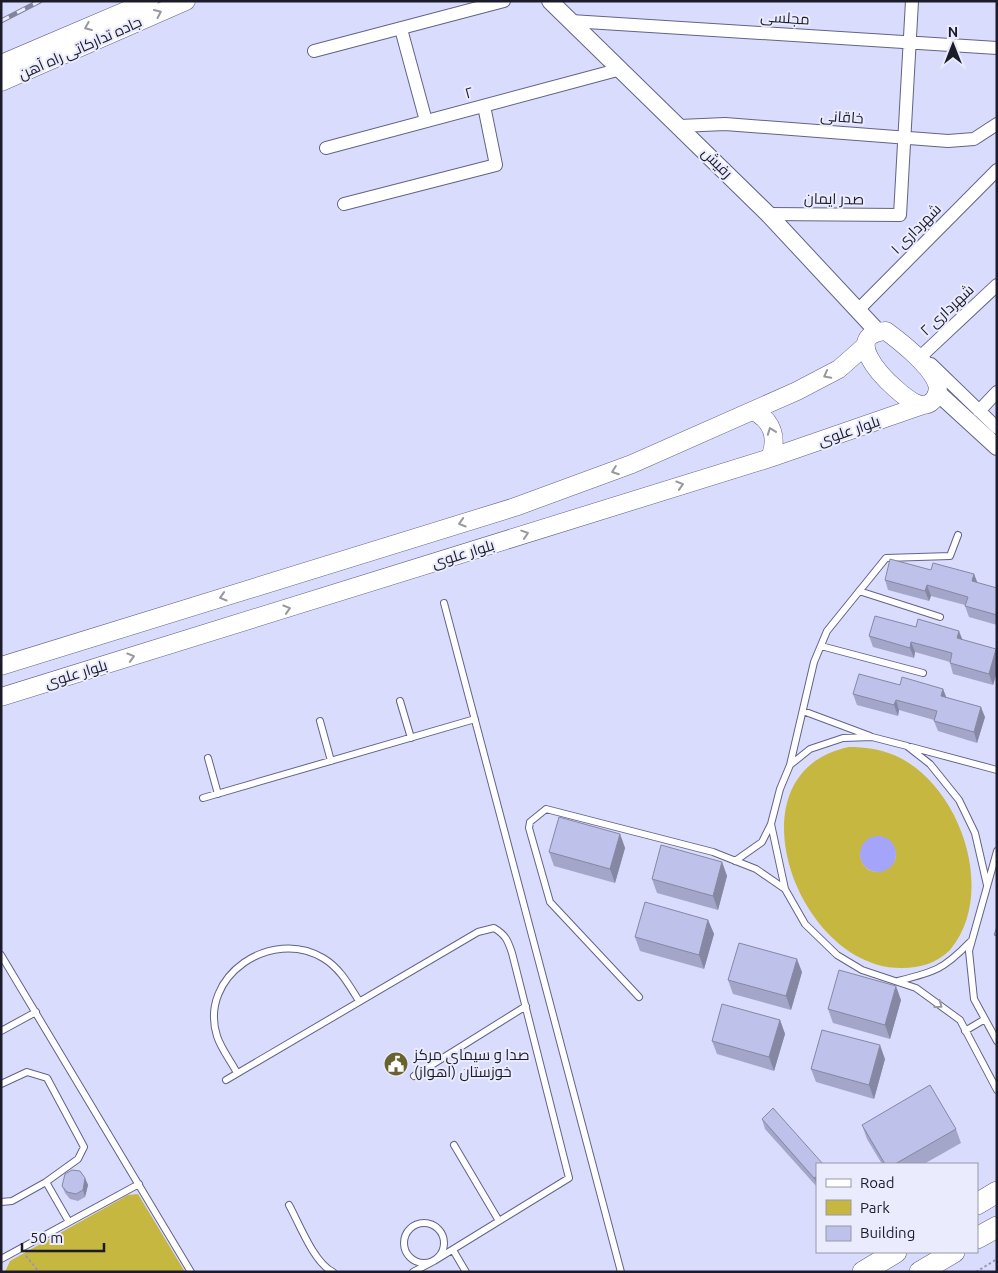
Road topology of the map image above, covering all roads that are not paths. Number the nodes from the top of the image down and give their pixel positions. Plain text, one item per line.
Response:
1 (149, 1) edge
2 (186, 1) edge
3 (504, 1) edge
4 (550, 1) edge
5 (912, 1) edge
6 (571, 21) junction
7 (401, 28) junction
8 (910, 42) junction
9 (997, 48) edge
10 (314, 51) dead end
11 (1, 64) edge
12 (621, 69) junction
13 (1, 82) edge
14 (484, 106) junction
15 (426, 121) junction
16 (997, 124) edge
17 (680, 126) junction
18 (905, 138) junction
19 (326, 148) dead end
20 (997, 170) edge
21 (344, 204) dead end
22 (768, 214) junction
23 (997, 285) edge
24 (858, 310) junction
25 (878, 332) junction
26 (866, 346) junction
27 (920, 357) junction
28 (997, 392) edge
29 (938, 393) junction
30 (923, 405) junction
31 (753, 411) junction
32 (979, 411) junction
33 (997, 428) edge
34 (997, 446) edge
35 (770, 458) junction
36 (958, 535) dead end
37 (859, 592) junction
38 (444, 603) dead end
39 (940, 616) dead end
40 (821, 646) junction
41 (1, 666) edge
42 (923, 674) dead end
43 (1, 697) edge
44 (400, 701) dead end
45 (803, 711) junction
46 (475, 719) junction
47 (320, 721) dead end
48 (872, 737) junction
49 (411, 738) junction
50 (907, 746) junction
51 (208, 758) dead end
52 (331, 761) junction
53 (790, 765) junction
54 (997, 770) edge
55 (218, 794) junction
56 (203, 798) dead end
57 (771, 824) junction
58 (997, 851) edge
59 (735, 860) junction
60 (987, 885) junction
61 (785, 889) junction
62 (971, 942) junction
63 (1, 955) edge
64 (896, 982) junction
65 (639, 997) dead end
66 (359, 1001) junction
67 (526, 1006) junction
68 (36, 1012) junction
69 (984, 1019) junction
70 (1, 1031) edge
71 (965, 1031) junction
72 (997, 1041) edge
73 (237, 1073) junction
74 (414, 1076) dead end
75 (226, 1080) dead end
76 (1, 1084) edge
77 (997, 1090) edge
78 (454, 1145) dead end
79 (46, 1182) junction
80 (139, 1184) junction
81 (997, 1192) edge
82 (1, 1202) edge
83 (978, 1203) edge
84 (289, 1204) dead end
85 (499, 1221) junction
86 (69, 1222) junction
87 (997, 1226) edge
88 (978, 1237) edge
89 (453, 1250) junction
90 (894, 1253) edge
91 (952, 1253) edge
92 (1, 1258) edge
93 (434, 1262) junction
94 (415, 1271) edge
95 (191, 1272) edge
96 (333, 1272) edge
97 (466, 1272) edge
98 (621, 1272) edge
99 (862, 1272) edge
100 (920, 1272) edge

1 -> 11 main road, جاده تدارکاتی راه آهن
13 -> 2 main road, جاده تدارکاتی راه آهن
3 - 7 street
4 - 6 street, رفیش
5 - 8 street
6 - 8 street, مجلسی
6 - 12 street, رفیش
7 - 10 street
7 - 15 street
8 - 9 street, مجلسی
8 - 18 street
12 - 14 street, ۲
12 - 17 street, رفیش
14 - 15 street, ۲
14 - 21 street
15 - 19 street, ۲
16 - 18 street, خاقانی
17 - 18 street, خاقانی
17 - 22 street, رفیش
18 - 22 street, صدر ایمان
20 - 24 street, شهرداری ۱
22 - 24 street, رفیش
23 - 27 street, شهرداری ۲
24 - 25 street, رفیش
25 - 26 main road, بلوار علوی
25 - 27 main road
26 - 30 main road
26 -> 31 main road, بلوار علوی
27 - 29 main road
27 - 32 street
28 - 32 street
29 - 30 main road, بلوار علوی
29 - 34 street
30 - 35 main road, بلوار علوی
35 -> 31 main road
31 -> 41 main road, بلوار علوی
32 - 33 street
43 -> 35 main road, بلوار علوی
36 - 37 lane
37 - 39 lane
37 - 40 lane
38 - 46 lane
40 - 42 lane
40 - 45 lane
44 - 49 lane
45 - 48 lane
45 - 53 lane
46 - 49 lane
46 - 98 lane
47 - 52 lane
48 - 50 lane
48 - 53 lane
49 - 52 lane
50 - 54 lane
50 - 60 lane
51 - 55 lane
52 - 55 lane
53 - 57 lane
55 - 56 lane
57 - 59 lane
57 - 61 lane
58 - 60 lane
59 - 61 lane
59 - 65 lane
60 - 62 lane
61 - 64 lane
62 - 64 lane
62 - 69 lane
63 - 68 lane
64 -> 71 lane
66 - 67 lane
66 - 73 lane
66 - 73 lane
67 - 74 lane
67 - 85 lane
68 - 70 lane
68 - 80 lane
69 - 71 lane
69 - 72 lane
71 - 77 lane
73 - 75 lane
76 - 79 lane
78 - 85 lane
79 - 82 lane
79 - 86 lane
80 - 86 lane
80 - 95 lane
81 - 83 highway
84 - 96 lane
85 - 89 lane
86 - 92 lane
87 - 88 highway
89 - 93 lane
89 - 97 lane
90 - 99 highway
91 - 100 highway
93 - 93 lane
93 - 94 lane

